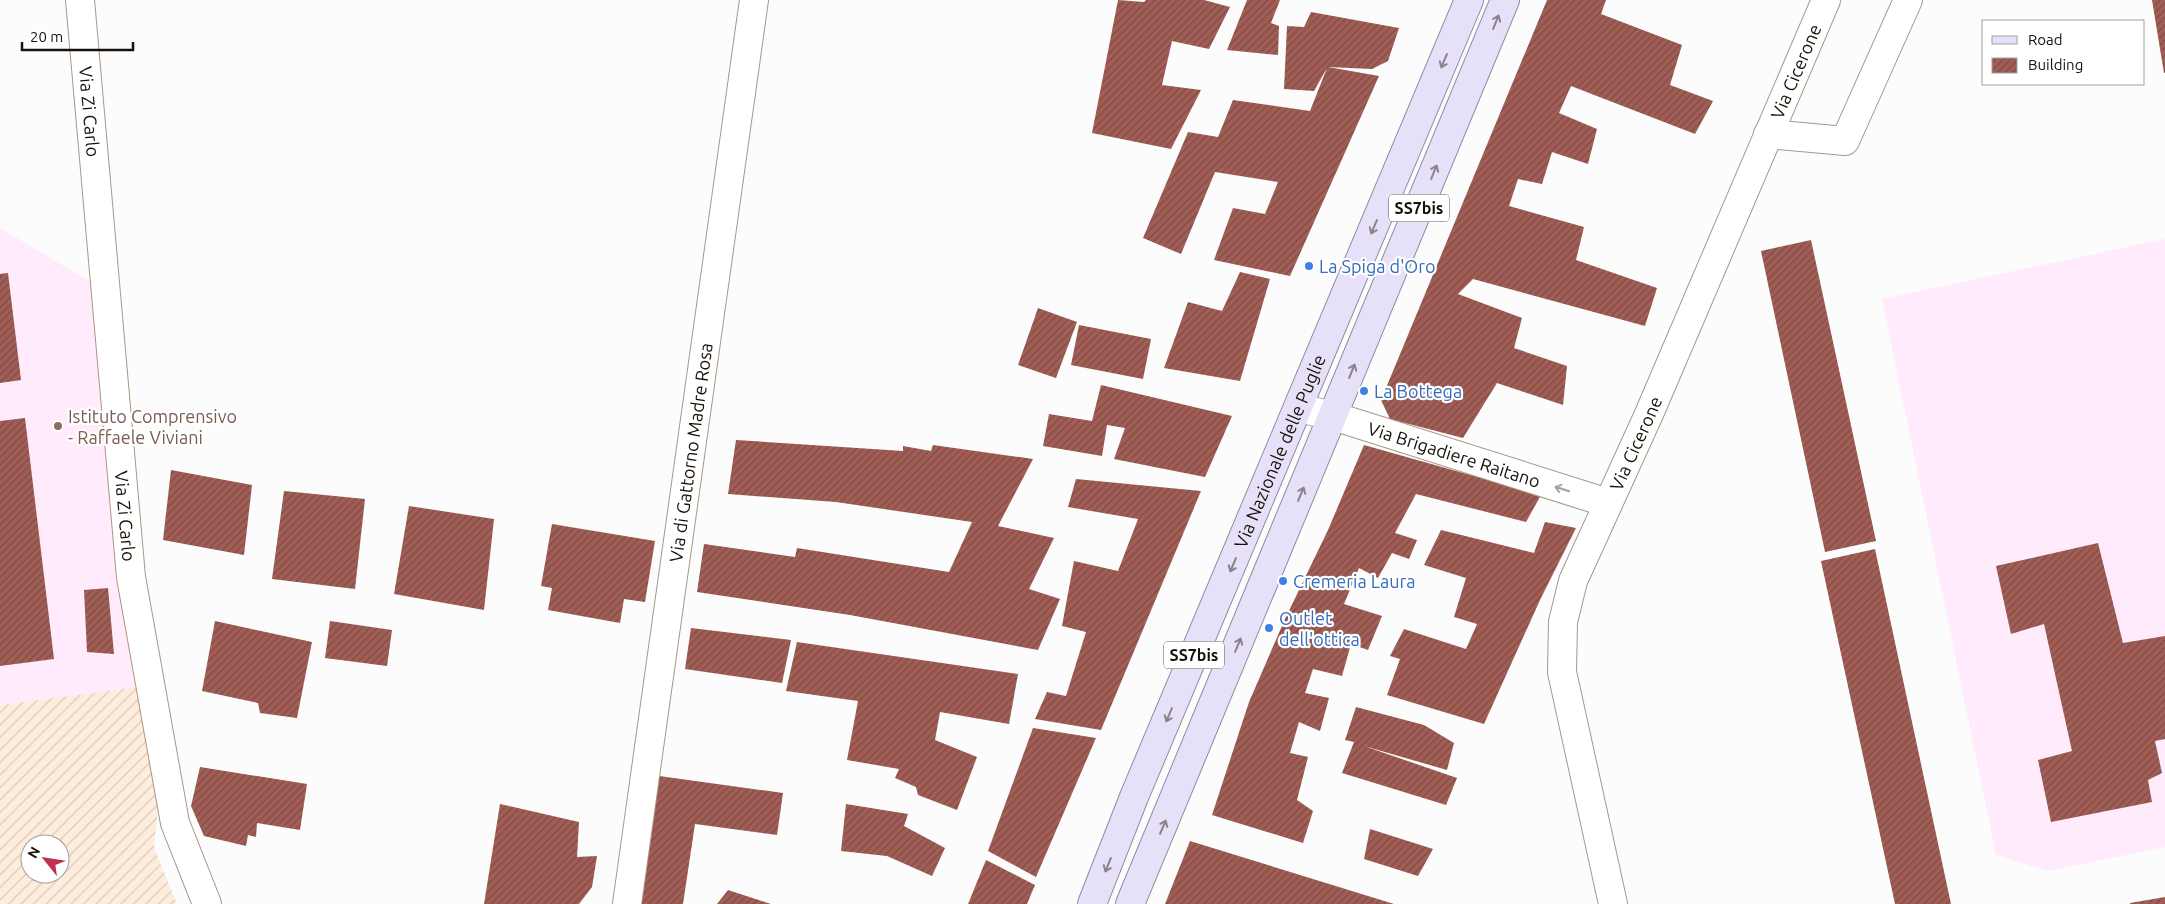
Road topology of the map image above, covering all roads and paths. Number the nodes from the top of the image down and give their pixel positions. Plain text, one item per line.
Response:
1 (80, 0) edge
2 (754, 0) edge
3 (1469, 0) edge
4 (1505, 0) edge
5 (1826, 0) edge
6 (1908, 0) edge
7 (1768, 134) junction
8 (1300, 408) junction
9 (1333, 416) junction
10 (1608, 503) junction
11 (207, 904) edge
12 (627, 904) edge
13 (1092, 904) edge
14 (1130, 904) edge
15 (1613, 904) edge

1 - 11 street, Via Zi Carlo
2 - 12 street, Via di Gattorno Madre Rosa
3 -> 8 main road, Via Nazionale delle Puglie / SS7bis
9 -> 4 main road, Via Nazionale delle Puglie / SS7bis
5 - 7 street, Via Cicerone
6 - 7 street
7 - 10 street, Via Cicerone
8 - 9 street, Via Brigadiere Raitano
8 -> 13 main road, Via Nazionale delle Puglie / SS7bis
10 -> 9 street, Via Brigadiere Raitano
14 -> 9 main road, Via Nazionale delle Puglie / SS7bis
10 - 15 street, Via Cicerone

